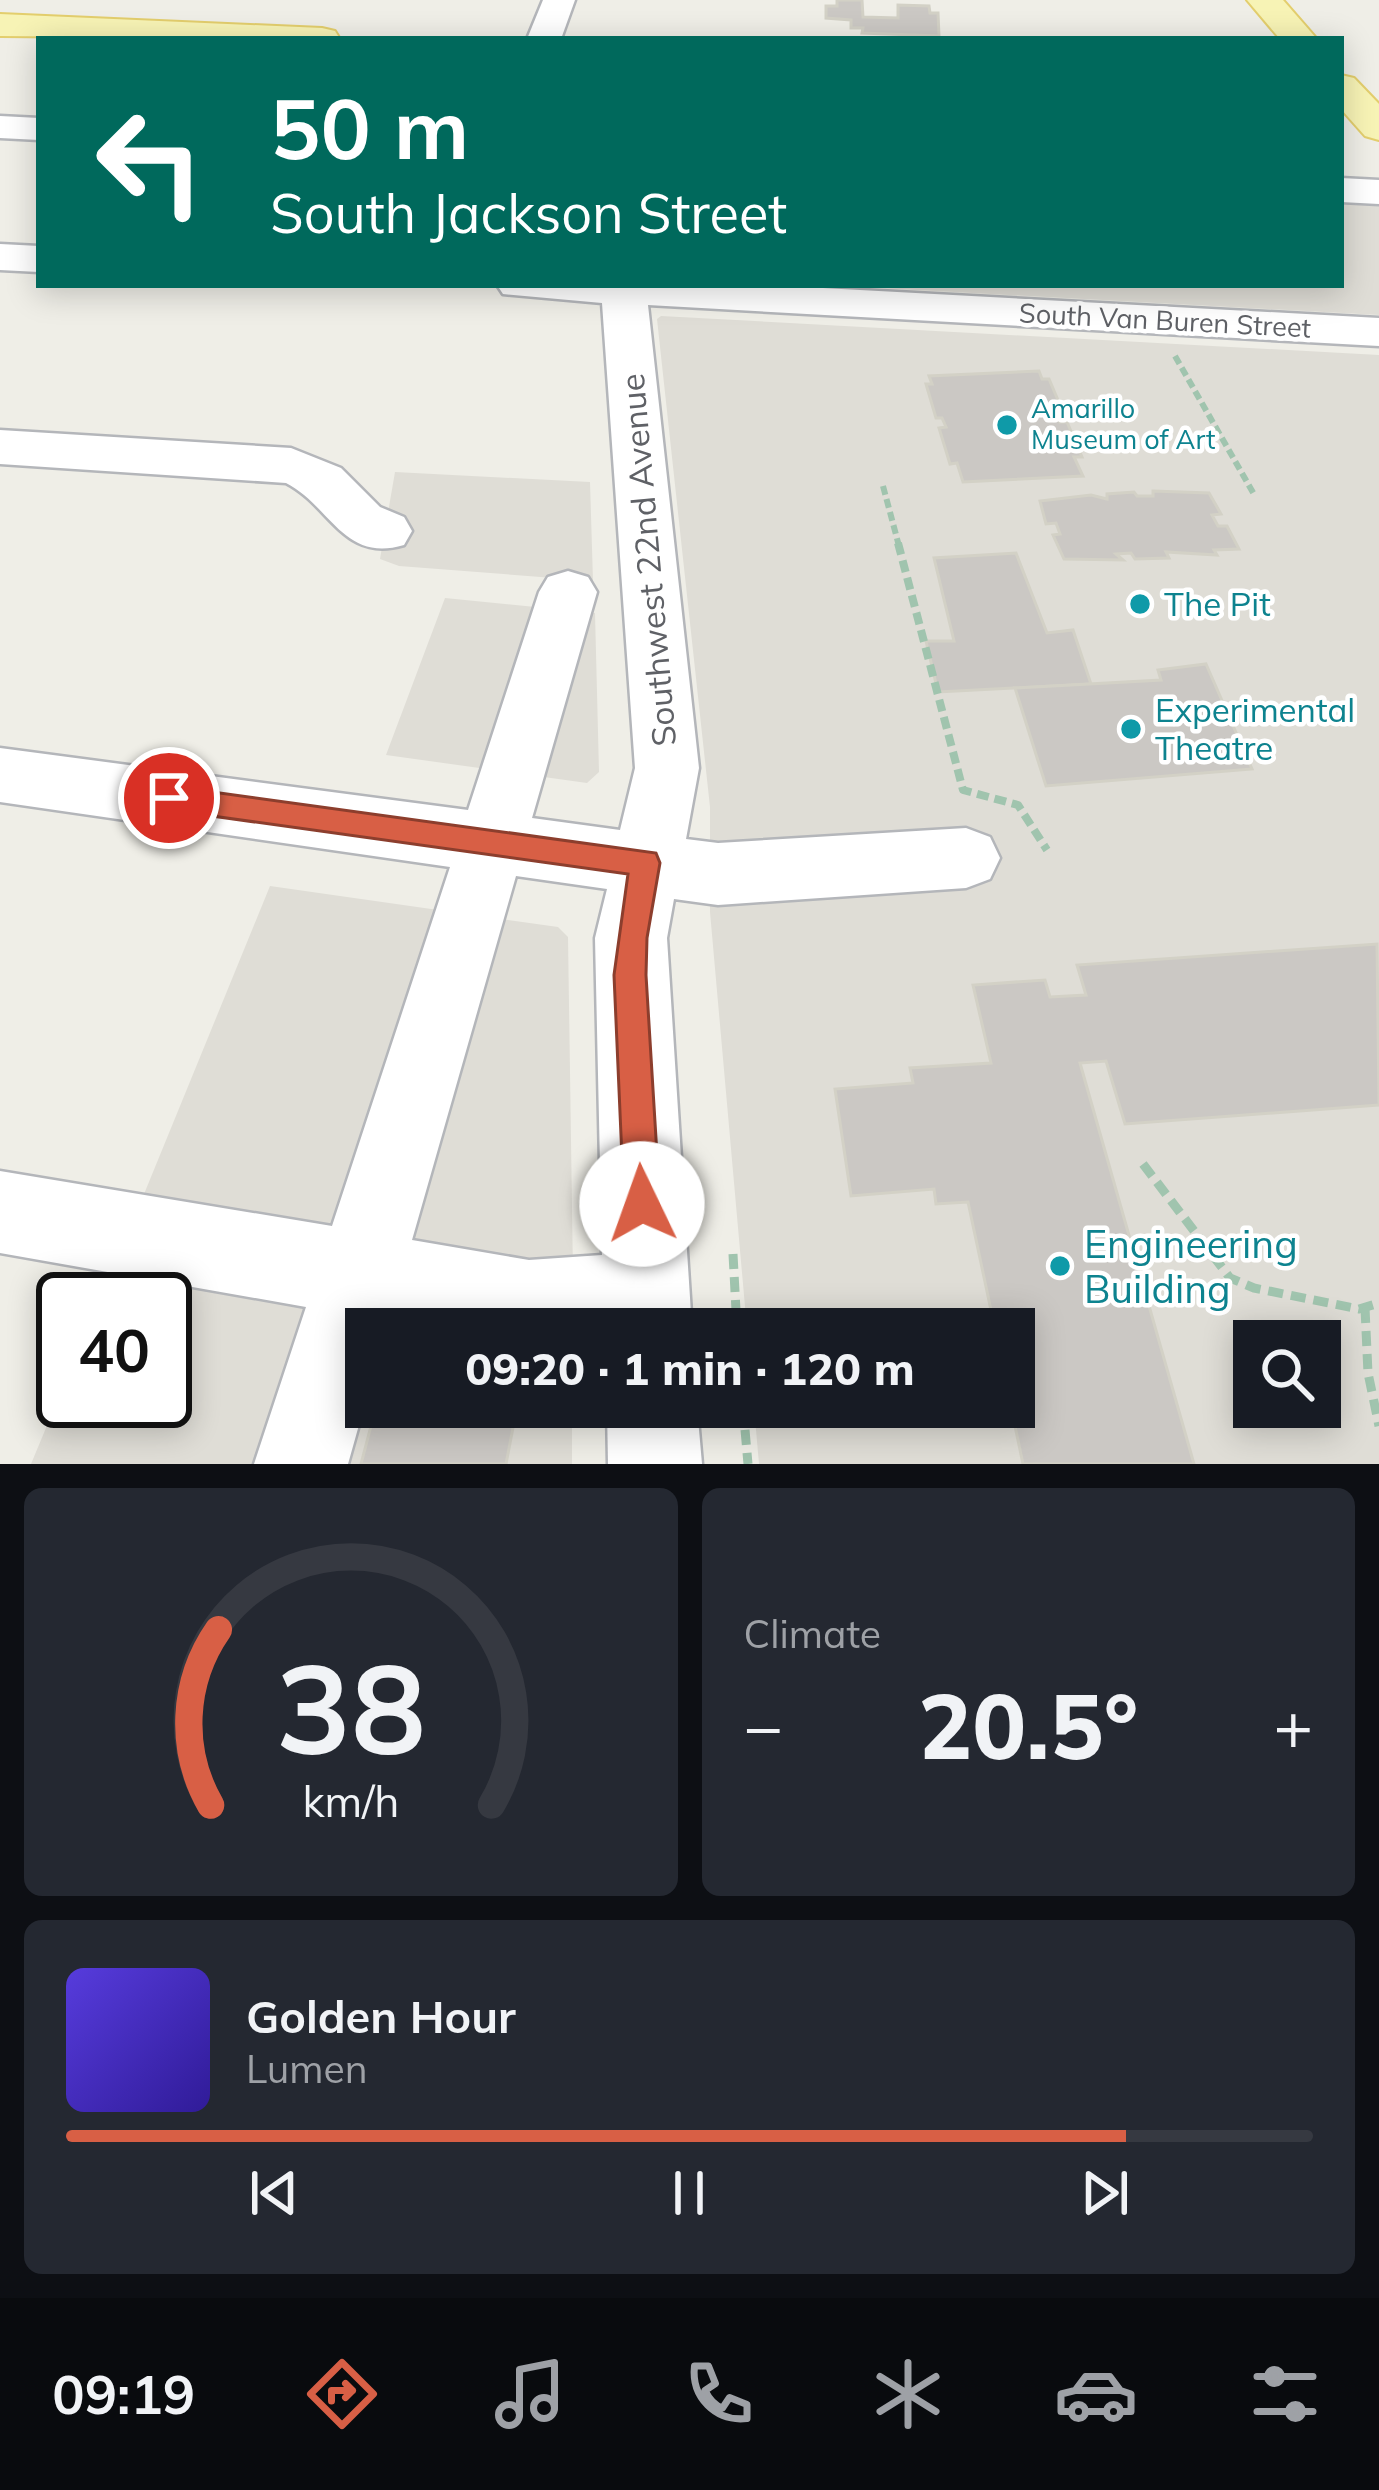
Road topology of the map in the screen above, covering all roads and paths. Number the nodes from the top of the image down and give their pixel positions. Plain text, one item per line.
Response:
1 (559, 0) edge
2 (1264, 0) edge
3 (0, 25) edge
4 (253, 36) edge
5 (545, 36) edge
6 (1296, 36) edge
7 (1379, 76) edge
8 (1344, 77) edge
9 (1344, 89) edge
10 (0, 128) edge
11 (1379, 128) edge
12 (36, 129) edge
13 (1344, 190) edge
14 (1379, 192) edge
15 (0, 257) edge
16 (36, 259) edge
17 (580, 288) edge
18 (624, 291) junction
19 (827, 294) edge
20 (1379, 332) edge
21 (1166, 339) dead end
22 (0, 447) edge
23 (884, 486) dead end
24 (1255, 496) dead end
25 (385, 531) dead end
26 (568, 592) dead end
27 (0, 775) edge
28 (492, 842) junction
29 (1047, 850) dead end
30 (967, 858) dead end
31 (645, 863) junction
32 (1144, 1164) dead end
33 (0, 1212) edge
34 (734, 1254) dead end
35 (359, 1274) junction
36 (1379, 1304) edge
37 (588, 1308) edge
38 (647, 1308) edge
39 (736, 1308) edge
40 (1365, 1308) junction
41 (1379, 1426) edge
42 (653, 1428) edge
43 (744, 1428) edge
44 (301, 1464) edge
45 (655, 1464) edge
46 (748, 1464) edge

1 - 5 street
2 - 6 main road
3 - 4 main road
7 - 8 main road
9 - 11 main road
10 - 12 street
13 - 14 street
15 - 16 street
17 - 18 street, South Van Buren Street
18 - 19 street, South Van Buren Street
18 - 31 street, Southwest 22nd Avenue
19 - 20 street, South Van Buren Street
21 - 24 path
22 - 25 street
23 - 29 path
26 - 28 street
27 - 28 street
28 - 31 street
28 - 35 street
30 - 31 street
31 - 38 street, Southwest 22nd Avenue
32 - 40 path
33 - 35 street
34 - 39 path
35 - 37 street
35 - 44 street
36 - 40 path
40 - 41 path
42 - 45 street
43 - 46 path

